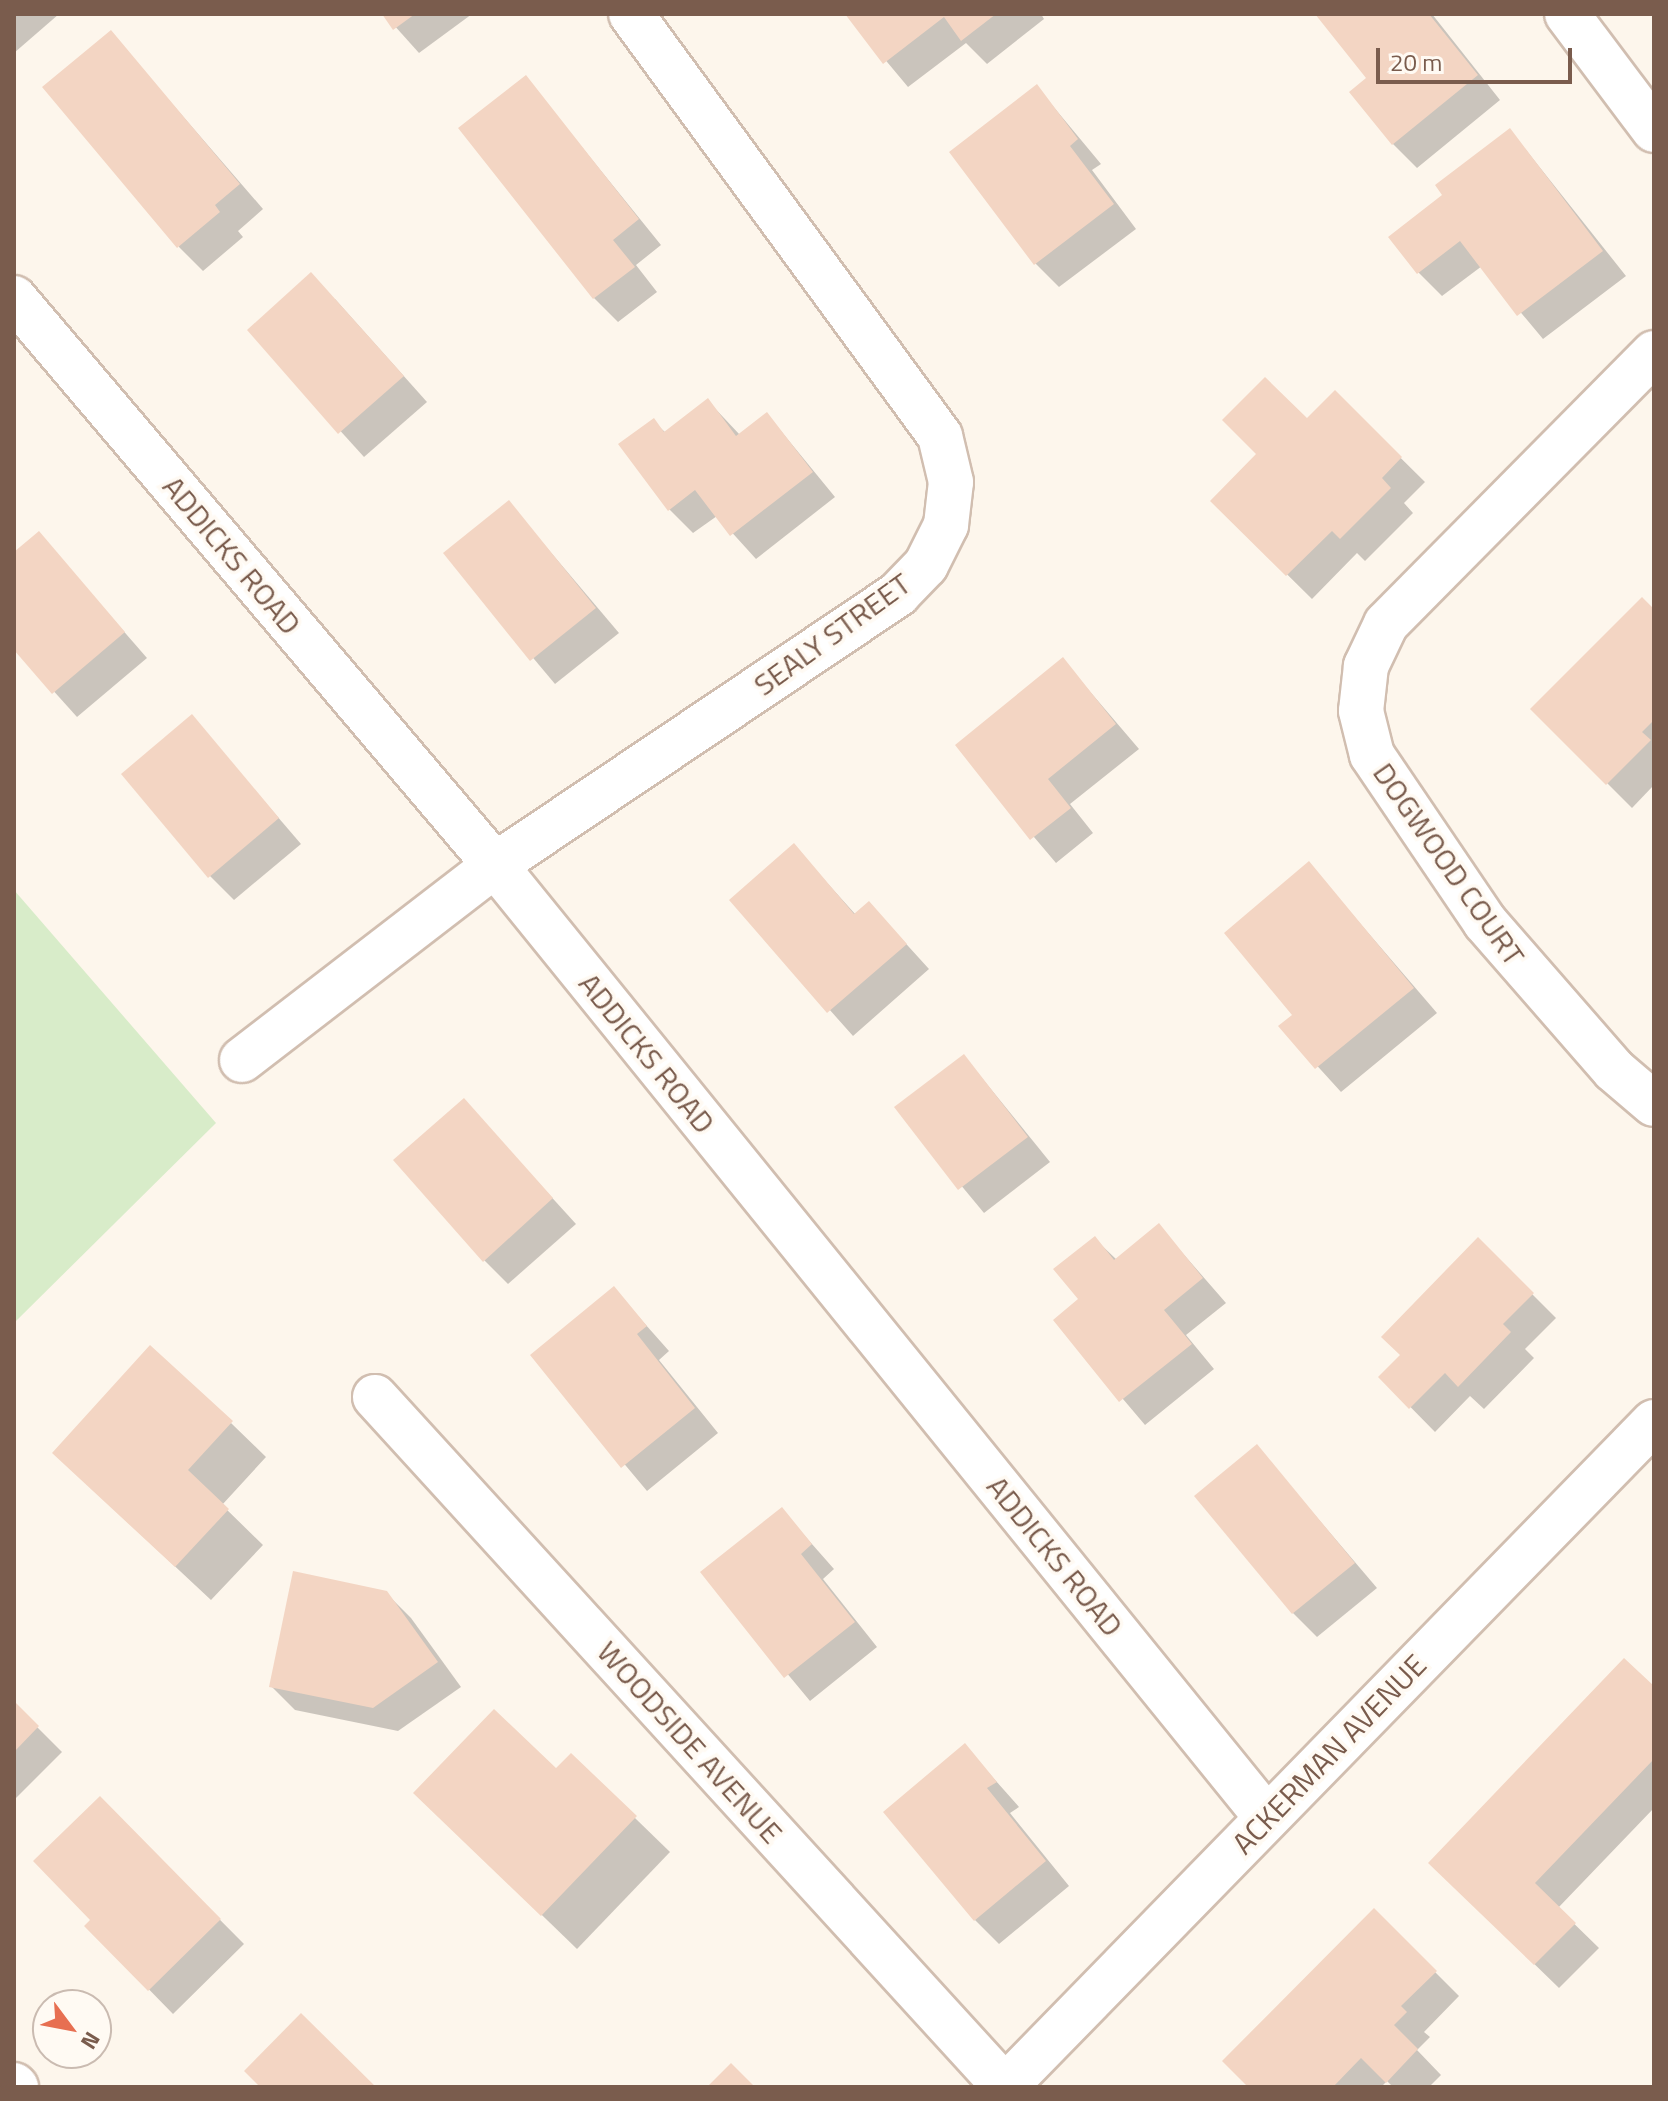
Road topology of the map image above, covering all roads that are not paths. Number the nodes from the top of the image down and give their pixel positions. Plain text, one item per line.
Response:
1 (631, 14) edge
2 (1567, 14) edge
3 (1654, 130) edge
4 (14, 298) edge
5 (1654, 353) edge
6 (495, 865) junction
7 (242, 1060) dead end
8 (1654, 1104) edge
9 (375, 1397) dead end
10 (1654, 1422) edge
11 (1267, 1818) junction
12 (1005, 2087) edge

1 - 6 street, SEALY STREET
2 - 3 street
4 - 6 street, ADDICKS ROAD
5 - 8 street, DOGWOOD COURT
6 - 7 street, SEALY STREET
6 - 11 street, ADDICKS ROAD
9 - 12 street, WOODSIDE AVENUE
10 - 11 street, ACKERMAN AVENUE
11 - 12 street, ACKERMAN AVENUE

